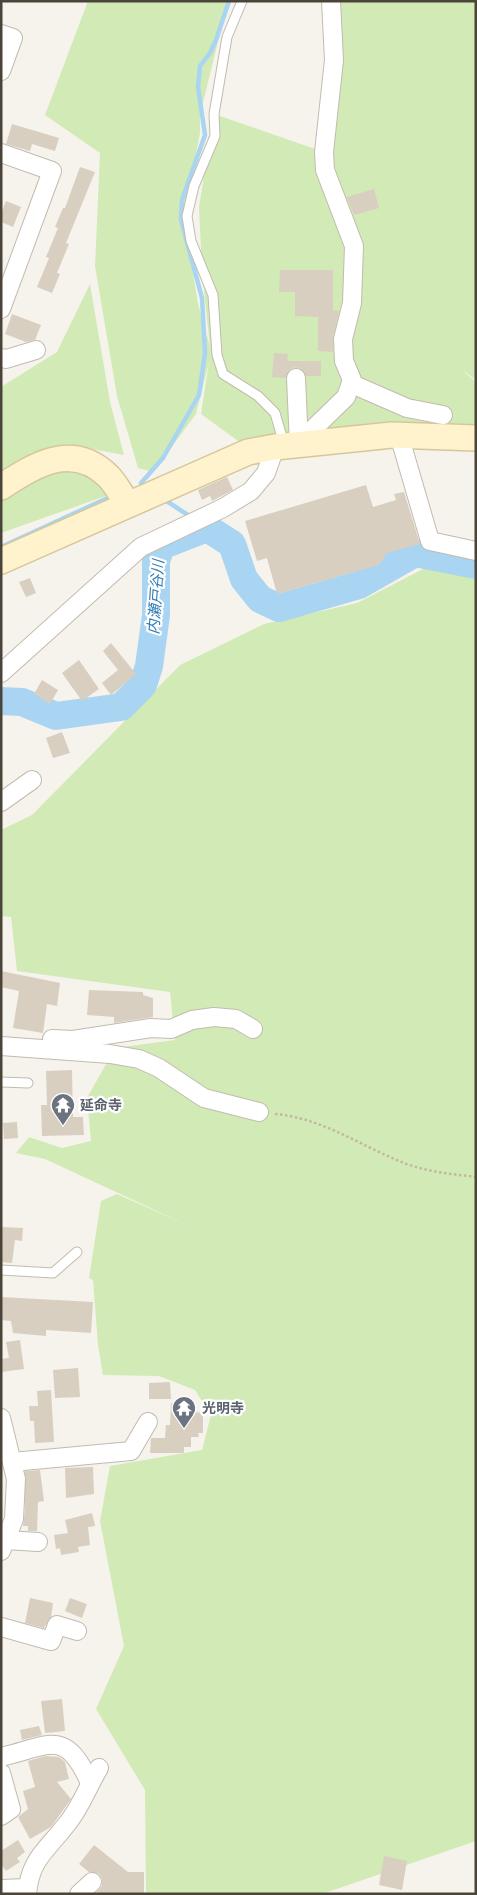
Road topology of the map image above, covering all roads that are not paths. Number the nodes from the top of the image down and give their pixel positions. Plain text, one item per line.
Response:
1 (242, 1) edge
2 (331, 1) edge
3 (1, 34) edge
4 (1, 71) edge
5 (1, 153) edge
6 (1, 309) edge
7 (36, 350) dead end
8 (1, 358) edge
9 (296, 378) dead end
10 (352, 384) junction
11 (443, 415) dead end
12 (399, 435) junction
13 (476, 438) edge
14 (291, 446) junction
15 (1, 487) edge
16 (128, 497) junction
17 (476, 551) edge
18 (1, 561) edge
19 (1, 673) edge
20 (32, 780) dead end
21 (1, 802) edge
22 (253, 1029) dead end
23 (1, 1036) edge
24 (1, 1046) edge
25 (1, 1082) edge
26 (28, 1083) dead end
27 (259, 1112) road end
28 (77, 1252) dead end
29 (1, 1270) edge
30 (1, 1418) edge
31 (148, 1422) dead end
32 (12, 1462) junction
33 (38, 1542) dead end
34 (4, 1545) edge
35 (1, 1627) edge
36 (77, 1630) dead end
37 (1, 1757) edge
38 (98, 1768) dead end
39 (1, 1773) edge
40 (90, 1784) junction
41 (1, 1816) edge
42 (92, 1882) dead end
43 (1, 1889) edge
44 (27, 1891) edge
45 (79, 1894) edge

1 - 14 lane
2 - 10 street
3 - 4 street
5 - 6 street
7 - 8 street
9 - 14 street
10 - 11 street
10 - 14 street
12 - 13 street
12 - 14 street
12 - 17 street
14 - 16 street
14 - 19 street
15 - 16 street
16 - 18 street
20 - 21 street
22 - 23 street
24 - 27 street
25 - 26 lane
28 - 29 lane
30 - 32 street
31 - 32 street
32 - 34 street
33 - 34 street
35 - 36 street
37 - 40 street
38 - 40 street
39 - 41 street
40 - 44 street
42 - 45 street
43 - 44 street

